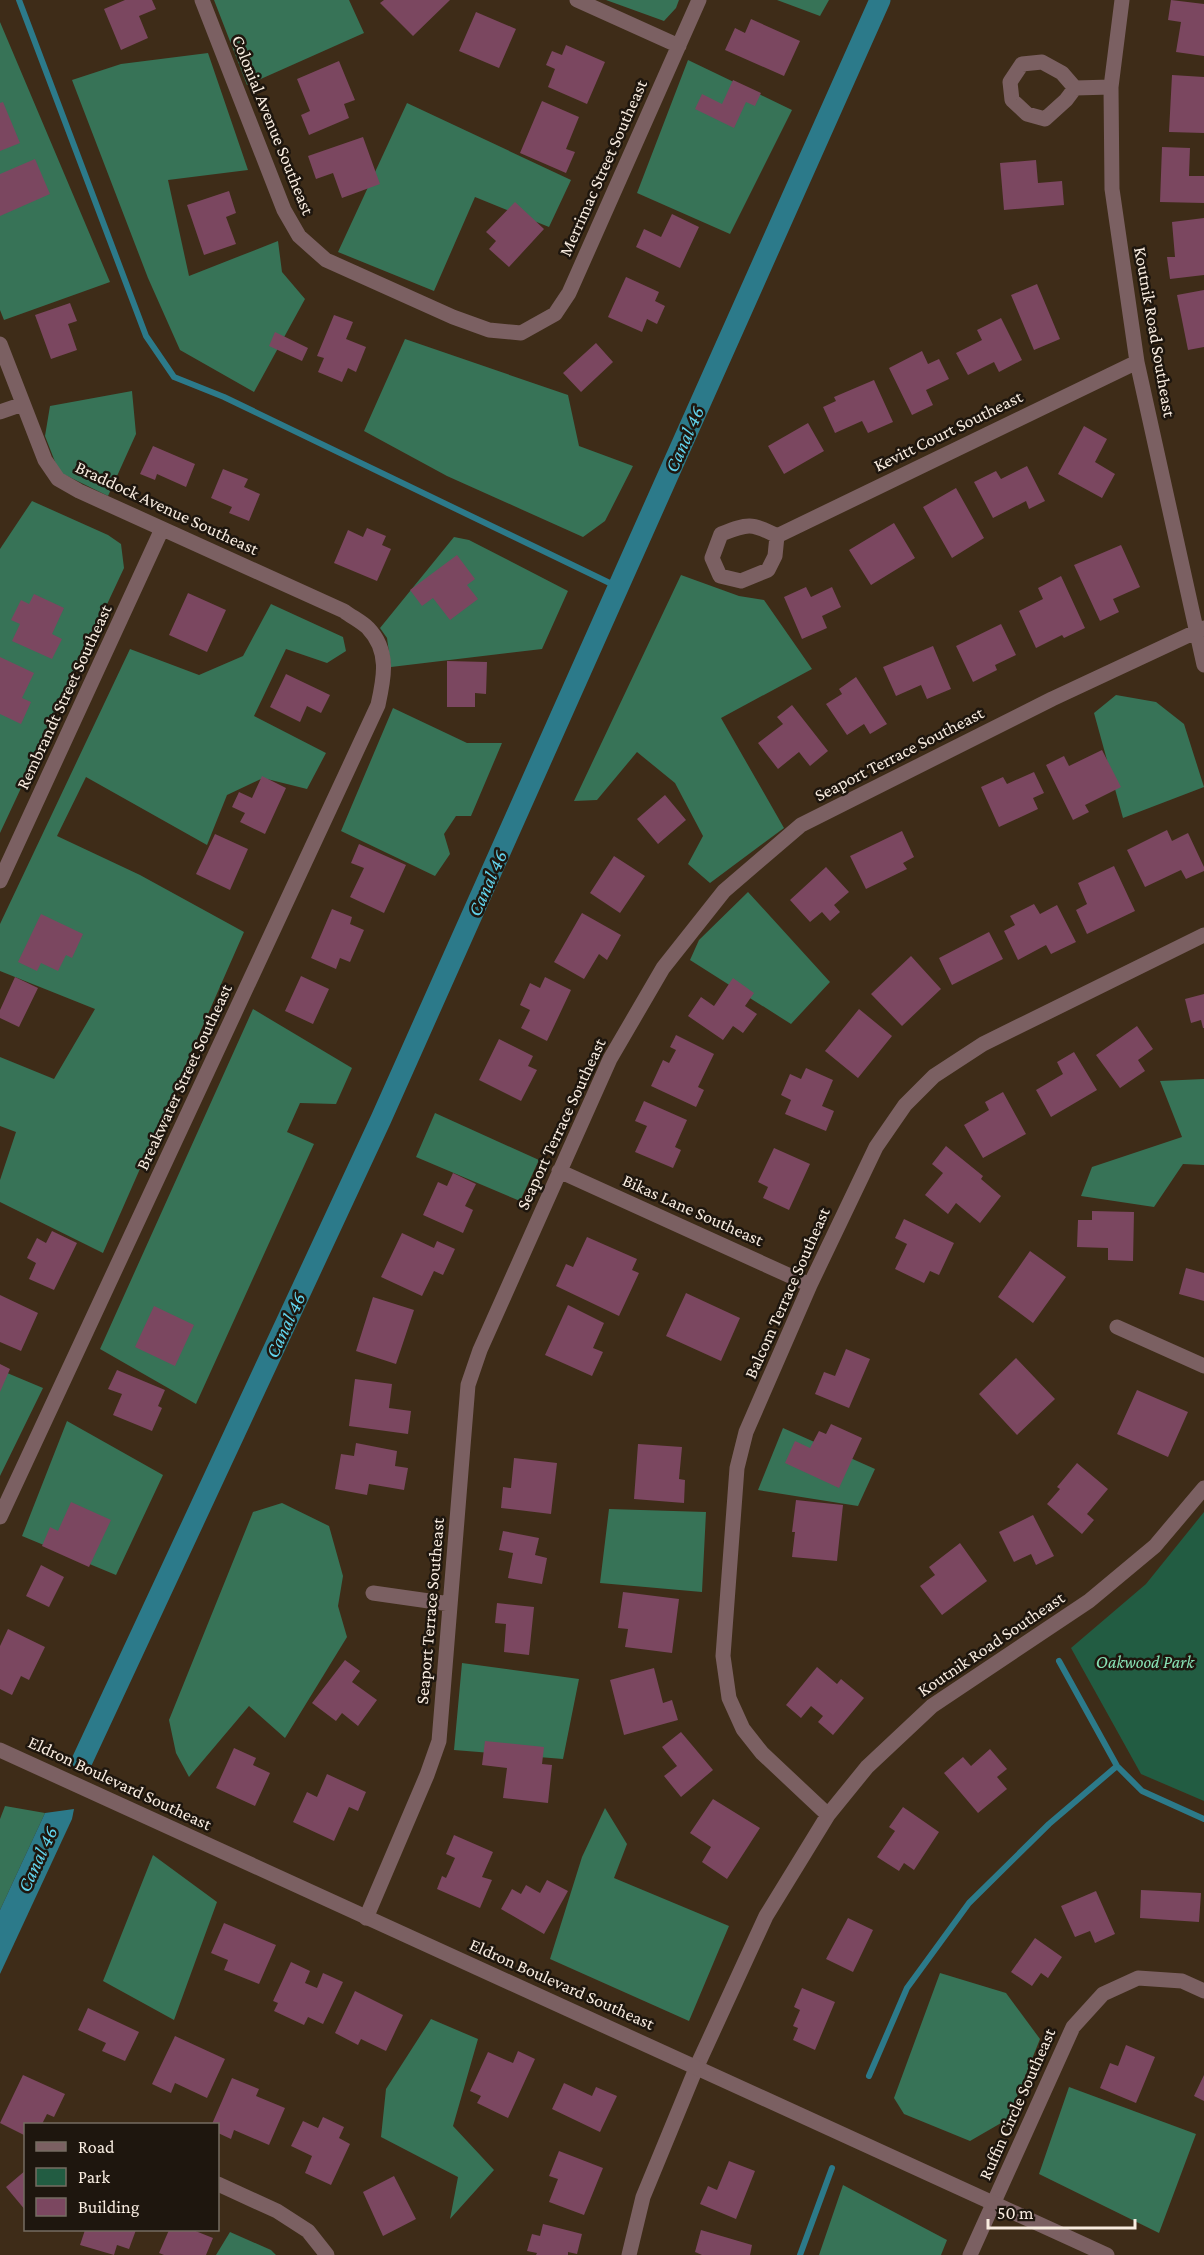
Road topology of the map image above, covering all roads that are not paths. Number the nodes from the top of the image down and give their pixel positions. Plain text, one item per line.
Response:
1 (202, 0) edge
2 (577, 0) edge
3 (699, 0) edge
4 (1122, 0) edge
5 (679, 46) junction
6 (1111, 87) junction
7 (1075, 88) dead end
8 (521, 333) joint
9 (0, 344) edge
10 (1137, 362) junction
11 (23, 404) junction
12 (0, 412) edge
13 (162, 529) junction
14 (777, 536) junction
15 (1200, 630) edge
16 (381, 649) joint
17 (1204, 665) edge
18 (0, 881) edge
19 (1204, 935) edge
20 (559, 1171) junction
21 (810, 1285) junction
22 (1117, 1327) dead end
23 (1204, 1366) edge
24 (1204, 1488) edge
25 (0, 1517) edge
26 (373, 1593) dead end
27 (450, 1604) junction
28 (0, 1750) edge
29 (828, 1815) junction
30 (366, 1918) junction
31 (1204, 1991) edge
32 (697, 2066) junction
33 (219, 2184) edge
34 (994, 2204) junction
35 (327, 2255) edge
36 (629, 2255) edge
37 (970, 2255) edge
38 (1107, 2255) edge

1 - 8 street, Colonial Avenue Southeast
2 - 5 street
3 - 5 street, Merrimac Street Southeast
4 - 6 street, Koutnik Road Southeast
5 - 8 street, Merrimac Street Southeast
6 - 7 street
6 - 10 street, Koutnik Road Southeast
9 - 11 street, Braddock Avenue Southeast
10 - 14 street, Kevitt Court Southeast
10 - 15 street, Koutnik Road Southeast
11 - 12 street
11 - 13 street, Braddock Avenue Southeast
13 - 16 street, Braddock Avenue Southeast
13 - 18 street, Rembrandt Street Southeast
14 - 14 street
15 - 17 street, Koutnik Road Southeast
15 - 20 street, Seaport Terrace Southeast
16 - 25 street, Breakwater Street Southeast
19 - 21 street, Balcom Terrace Southeast
20 - 21 street, Bikas Lane Southeast
20 - 27 street, Seaport Terrace Southeast
21 - 29 street, Balcom Terrace Southeast
22 - 23 street
24 - 29 street, Koutnik Road Southeast
26 - 27 street
27 - 30 street, Seaport Terrace Southeast
28 - 30 street, Eldron Boulevard Southeast
29 - 32 street, Koutnik Road Southeast
30 - 32 street, Eldron Boulevard Southeast
31 - 34 street, Ruffin Circle Southeast
32 - 34 street, Eldron Boulevard Southeast
32 - 36 street, Koutnik Road Southeast
33 - 35 street
34 - 37 street, Ruffin Circle Southeast
34 - 38 street, Eldron Boulevard Southeast

